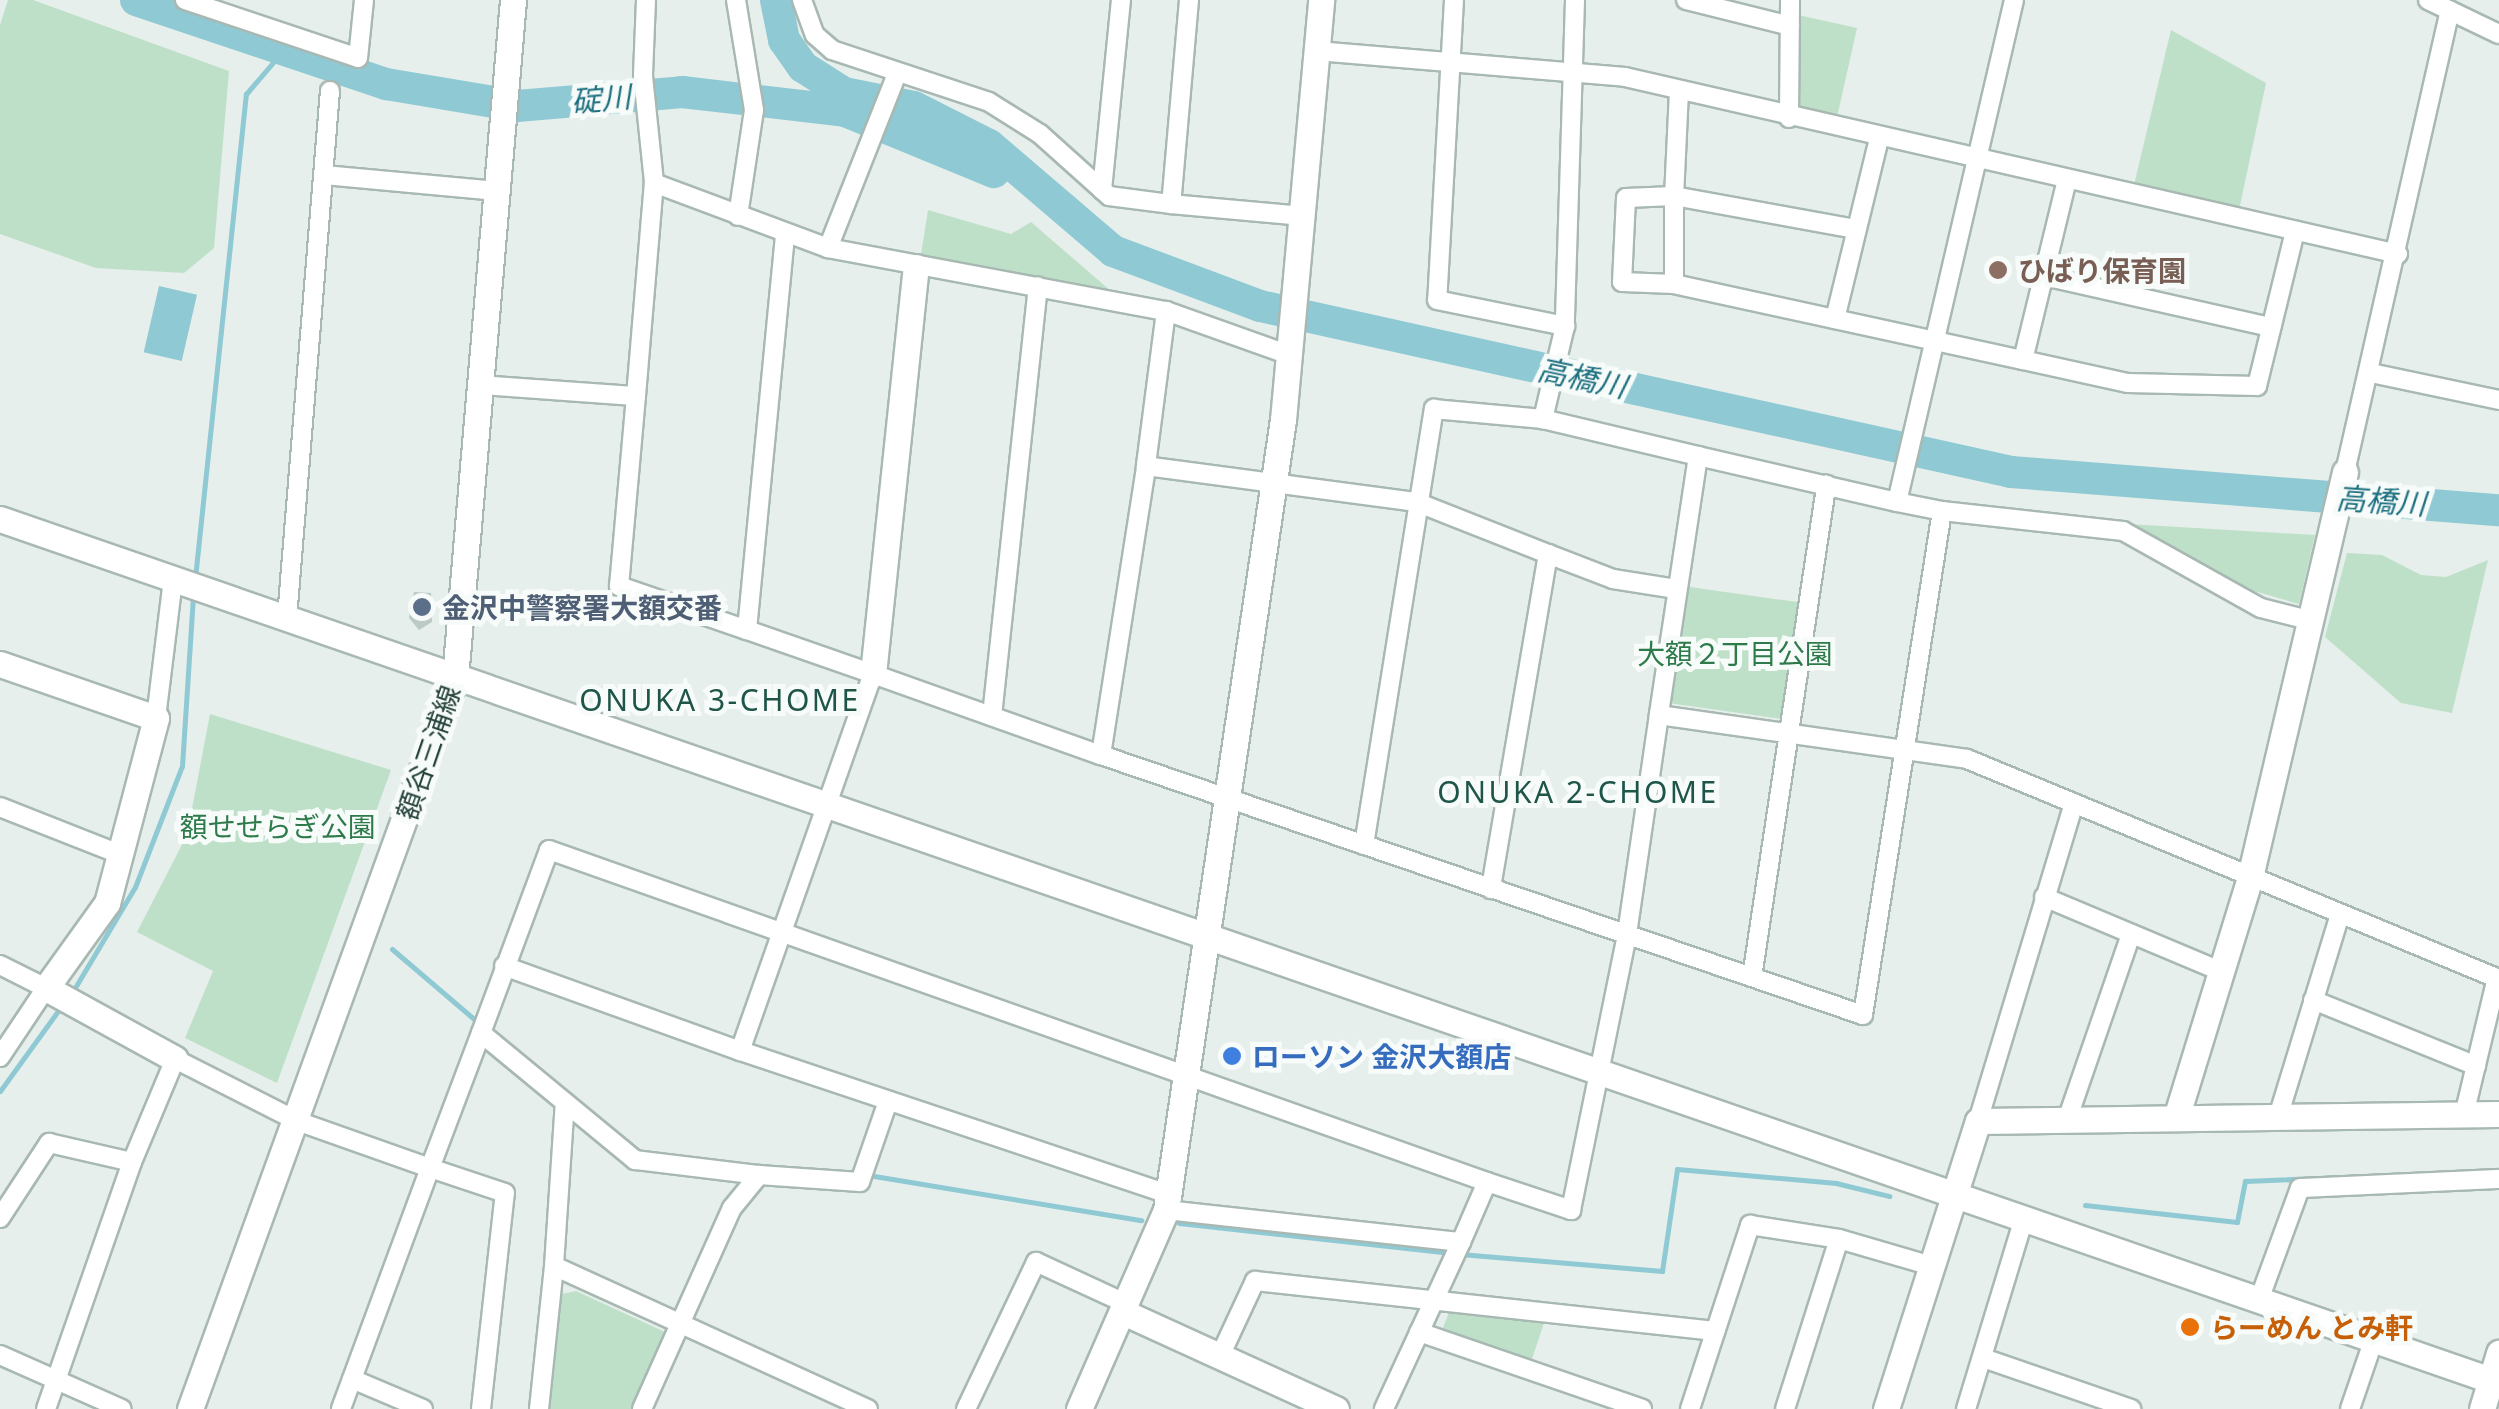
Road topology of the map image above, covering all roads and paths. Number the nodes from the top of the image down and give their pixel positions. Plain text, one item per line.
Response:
1 (184, 0) edge
2 (248, 0) edge
3 (364, 0) edge
4 (514, 0) edge
5 (646, 0) edge
6 (736, 0) edge
7 (802, 0) edge
8 (1120, 0) edge
9 (1189, 0) edge
10 (1321, 0) edge
11 (1454, 0) edge
12 (1576, 0) edge
13 (1686, 0) edge
14 (1790, 0) edge
15 (2014, 0) edge
16 (2428, 0) edge
17 (2450, 10) junction
18 (246, 22) junction
19 (1790, 26) junction
20 (2499, 34) edge
21 (1316, 50) junction
22 (1450, 64) junction
23 (1574, 69) junction
24 (894, 81) dead end
25 (1679, 90) junction
26 (330, 91) dead end
27 (1789, 118) junction
28 (1879, 138) junction
29 (1974, 158) junction
30 (325, 175) junction
31 (2067, 180) junction
32 (654, 183) junction
33 (1102, 190) junction
34 (496, 191) junction
35 (1674, 196) junction
36 (1172, 204) junction
37 (738, 216) junction
38 (1302, 216) junction
39 (1856, 228) junction
40 (2295, 231) junction
41 (785, 236) junction
42 (828, 248) junction
43 (2398, 254) junction
44 (916, 267) junction
45 (2044, 276) junction
46 (1674, 284) junction
47 (1038, 286) junction
48 (1166, 311) junction
49 (1835, 320) junction
50 (2272, 328) junction
51 (1564, 333) junction
52 (1933, 342) junction
53 (1288, 351) junction
54 (2024, 360) junction
55 (2371, 373) junction
56 (480, 384) junction
57 (636, 396) junction
58 (2499, 399) edge
59 (1545, 414) junction
60 (1698, 456) junction
61 (1146, 466) junction
62 (2345, 472) joint
63 (1274, 483) junction
64 (1826, 484) junction
65 (1897, 498) junction
66 (1416, 502) junction
67 (1942, 511) junction
68 (0, 519) edge
69 (1548, 554) junction
70 (188, 584) junction
71 (1676, 589) junction
72 (287, 618) junction
73 (2312, 621) junction
74 (747, 630) junction
75 (0, 664) edge
76 (873, 674) junction
77 (455, 678) junction
78 (1659, 715) junction
79 (992, 716) junction
80 (156, 718) junction
81 (1788, 734) junction
82 (1908, 751) junction
83 (1101, 755) junction
84 (1227, 800) junction
85 (2074, 803) junction
86 (824, 805) junction
87 (0, 807) edge
88 (1364, 845) junction
89 (122, 856) junction
90 (2250, 877) junction
91 (1491, 889) junction
92 (2044, 897) junction
93 (2340, 914) junction
94 (779, 931) junction
95 (1627, 934) junction
96 (2131, 934) junction
97 (1206, 937) junction
98 (0, 964) edge
99 (504, 966) junction
100 (2222, 972) junction
101 (1752, 977) junction
102 (2498, 978) edge
103 (59, 995) junction
104 (2314, 1000) junction
105 (483, 1028) junction
106 (740, 1050) junction
107 (0, 1057) edge
108 (175, 1059) junction
109 (2476, 1066) junction
110 (1599, 1073) junction
111 (1186, 1074) junction
112 (888, 1101) junction
113 (566, 1102) junction
114 (2499, 1114) edge
115 (2464, 1115) junction
116 (2278, 1117) junction
117 (2176, 1118) junction
118 (2067, 1120) junction
119 (297, 1121) junction
120 (1978, 1121) junction
121 (132, 1162) junction
122 (430, 1168) junction
123 (759, 1175) junction
124 (2499, 1179) edge
125 (1487, 1182) junction
126 (1956, 1194) junction
127 (1167, 1202) junction
128 (0, 1218) edge
129 (2024, 1218) junction
130 (1839, 1239) junction
131 (1458, 1250) junction
132 (554, 1266) junction
133 (1932, 1266) junction
134 (1435, 1298) junction
135 (2258, 1300) junction
136 (1125, 1308) junction
137 (680, 1322) junction
138 (1419, 1332) junction
139 (1715, 1332) junction
140 (2374, 1339) junction
141 (2499, 1352) edge
142 (0, 1355) edge
143 (1220, 1356) junction
144 (1983, 1358) junction
145 (352, 1378) junction
146 (56, 1379) junction
147 (2495, 1382) edge
148 (2089, 1402) edge
149 (46, 1409) edge
150 (122, 1409) edge
151 (190, 1409) edge
152 (340, 1409) edge
153 (423, 1409) edge
154 (481, 1409) edge
155 (539, 1409) edge
156 (642, 1409) edge
157 (868, 1409) edge
158 (966, 1409) edge
159 (1078, 1409) edge
160 (1336, 1409) edge
161 (1384, 1409) edge
162 (1642, 1409) edge
163 (1690, 1409) edge
164 (1785, 1409) edge
165 (1886, 1409) edge
166 (1966, 1409) edge
167 (2130, 1409) edge
168 (2350, 1409) edge
169 (2482, 1409) edge

1 - 18 street
2 - 18 street
3 - 18 street
4 - 34 street, 額谷三浦線
5 - 32 street
6 - 37 street
7 - 33 street
8 - 33 street
9 - 36 street
10 - 21 street
11 - 22 street
12 - 23 street
13 - 19 street
14 - 19 street
15 - 29 street
16 - 17 street
17 - 20 street
17 - 43 street
19 - 27 street
21 - 22 street
21 - 38 street
22 - 23 street
22 - 51 street
23 - 25 street
23 - 51 street
24 - 42 street
25 - 27 street
25 - 35 street
26 - 30 street
27 - 28 street
28 - 29 street
28 - 39 street
29 - 31 street
29 - 52 street
30 - 34 street
30 - 72 street
31 - 40 street
31 - 45 street
32 - 37 street
32 - 57 street
33 - 36 street
34 - 56 street, 額谷三浦線
35 - 39 street
35 - 46 street
35 - 46 street
36 - 38 street
37 - 41 street
38 - 53 street
39 - 49 street
40 - 43 street
40 - 50 street
41 - 42 street
41 - 74 street
42 - 44 street
43 - 55 street
44 - 47 street
44 - 76 street
45 - 50 street
45 - 54 street
46 - 49 street
47 - 48 street
47 - 79 street
48 - 53 street
48 - 61 street
49 - 52 street
50 - 54 street
51 - 59 street
52 - 54 street
52 - 65 street
53 - 63 street
55 - 58 street
55 - 62 street
56 - 57 street
56 - 77 street, 額谷三浦線
57 - 74 street
59 - 60 street
59 - 66 street
60 - 64 street
60 - 71 street
61 - 63 street
61 - 83 street
62 - 73 street
63 - 66 street
63 - 84 street
64 - 65 street
64 - 81 street
65 - 67 street
66 - 69 street
66 - 88 street
67 - 73 street
67 - 82 street
68 - 70 street
69 - 71 street
69 - 91 street
70 - 72 street
70 - 80 street
71 - 78 street
72 - 77 street
73 - 90 street
74 - 76 street
75 - 80 street
76 - 79 street
76 - 86 street
77 - 86 street
77 - 119 street, 額谷三浦線
78 - 81 street
78 - 95 street
79 - 83 street
80 - 89 street
81 - 82 street
81 - 101 street
82 - 85 street
82 - 101 street
83 - 84 street
84 - 88 street
84 - 97 street
85 - 90 street
85 - 92 street
86 - 94 street
86 - 97 street
87 - 89 street
88 - 91 street
89 - 103 street
90 - 93 street
90 - 100 street
91 - 95 street
92 - 96 street
92 - 120 street
93 - 102 street
93 - 104 street
94 - 99 street
94 - 106 street
94 - 111 street
95 - 101 street
95 - 110 street
96 - 100 street
96 - 118 street
97 - 110 street
97 - 111 street
98 - 103 street
99 - 105 street
99 - 106 street
100 - 117 street
102 - 109 street
103 - 107 street
103 - 108 street
104 - 109 street
104 - 116 street
105 - 113 street
105 - 122 street
106 - 112 street
108 - 119 street
108 - 121 street
109 - 115 street
110 - 125 street
110 - 126 street
111 - 125 street
111 - 127 street
112 - 123 street
112 - 127 street
113 - 123 street
113 - 132 street
114 - 115 street
115 - 116 street
116 - 117 street
117 - 118 street
118 - 120 street
119 - 122 street
119 - 151 street, 額谷三浦線
120 - 126 street
121 - 128 street
121 - 146 street
122 - 145 street
122 - 154 street
123 - 137 street
124 - 135 street
125 - 131 street
126 - 129 street
126 - 133 street
127 - 131 street
127 - 136 street
129 - 135 street
129 - 144 street
130 - 133 street
130 - 139 street
130 - 164 street
131 - 134 street
132 - 137 street
132 - 155 street
133 - 165 street
134 - 138 street
134 - 139 street
134 - 143 street
135 - 140 street
136 - 143 street
136 - 158 street
136 - 159 street
137 - 156 street
137 - 157 street
138 - 161 street
138 - 162 street
139 - 163 street
140 - 147 street
140 - 168 street
141 - 147 street
142 - 146 street
143 - 160 street
144 - 148 street
144 - 166 street
145 - 152 street
145 - 153 street
146 - 149 street
146 - 150 street
147 - 169 street
148 - 167 street

